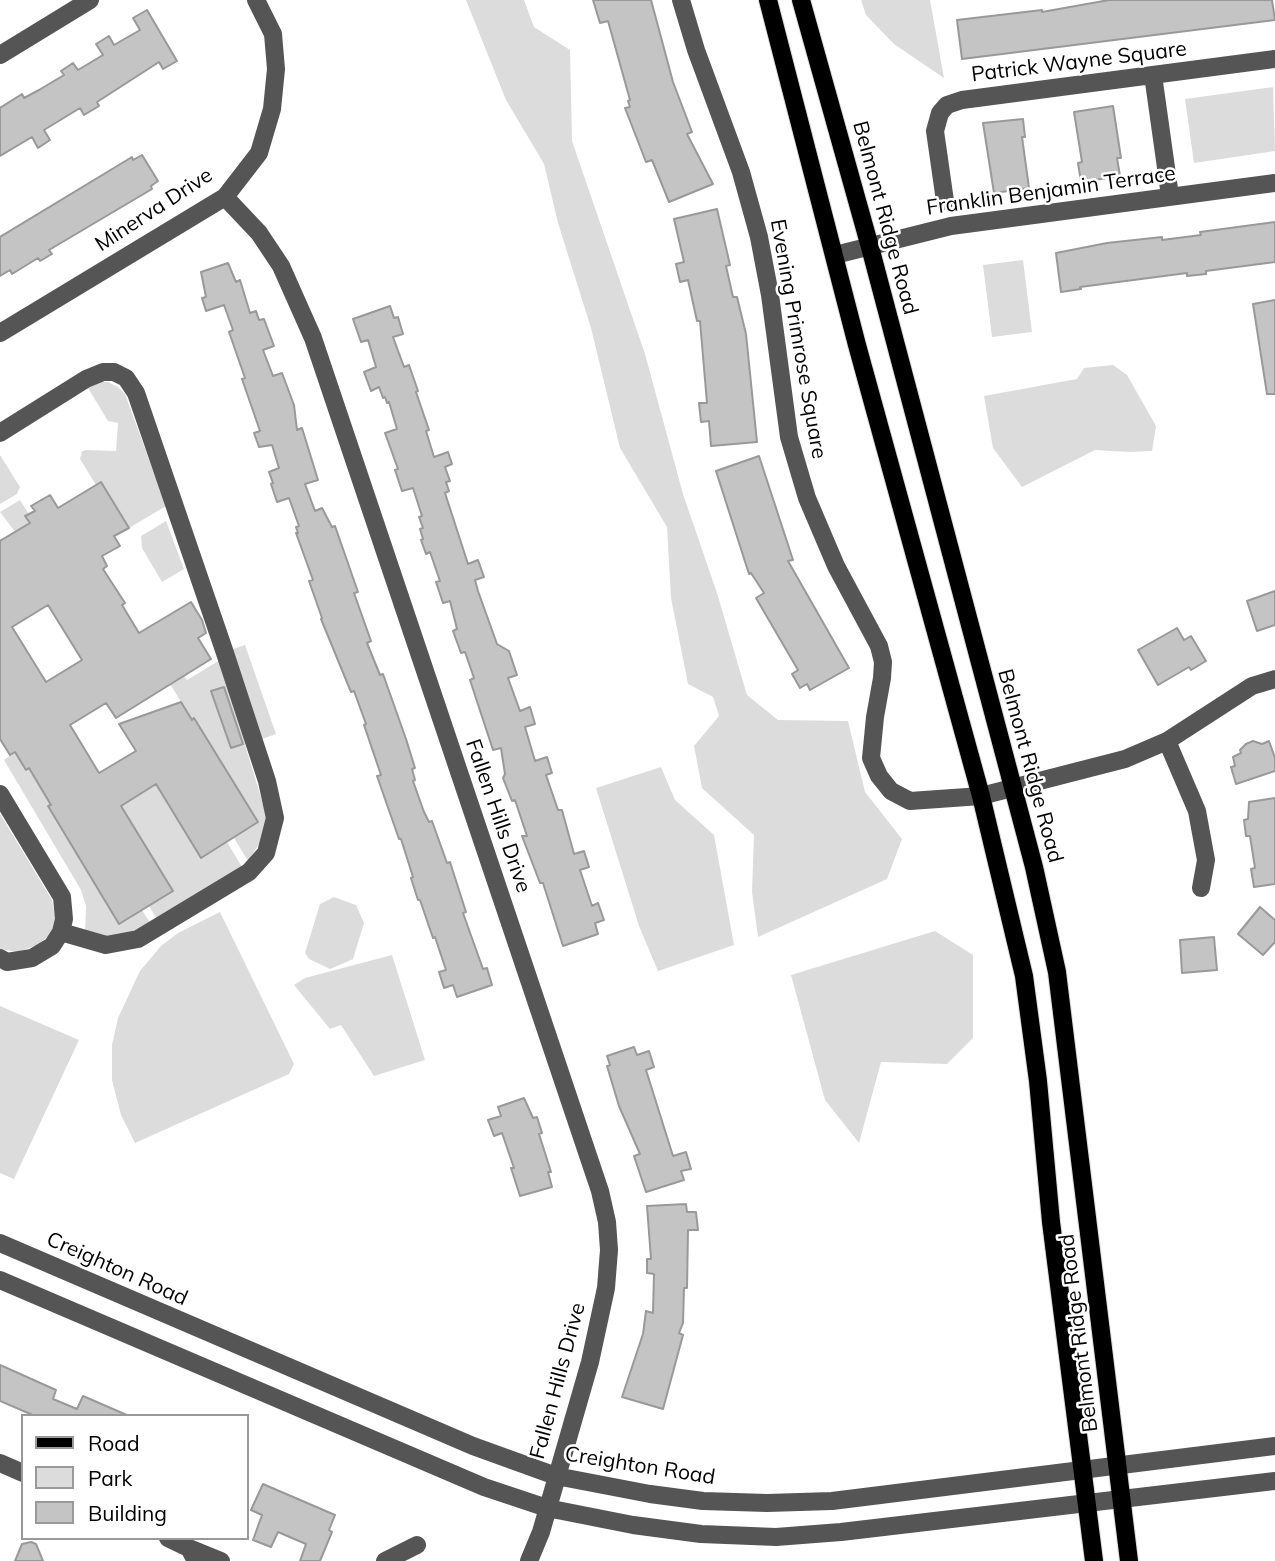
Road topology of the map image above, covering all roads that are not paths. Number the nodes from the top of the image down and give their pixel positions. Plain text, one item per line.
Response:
1 (90, 0) edge
2 (256, 0) edge
3 (681, 0) edge
4 (768, 0) edge
5 (801, 0) edge
6 (0, 55) edge
7 (1275, 59) edge
8 (1153, 75) junction
9 (1275, 183) edge
10 (1170, 196) junction
11 (225, 197) junction
12 (945, 201) dead end
13 (870, 247) junction
14 (835, 255) junction
15 (0, 333) edge
16 (0, 433) edge
17 (1275, 679) edge
18 (1167, 741) junction
19 (1013, 789) junction
20 (0, 794) edge
21 (981, 796) junction
22 (1201, 888) dead end
23 (61, 932) junction
24 (0, 958) edge
25 (0, 1243) edge
26 (0, 1280) edge
27 (1275, 1446) edge
28 (0, 1463) edge
29 (1118, 1466) junction
30 (1083, 1469) junction
31 (21, 1472) edge
32 (556, 1476) junction
33 (1275, 1481) edge
34 (1122, 1500) junction
35 (1088, 1504) junction
36 (547, 1508) junction
37 (171, 1540) edge
38 (417, 1545) dead end
39 (193, 1555) edge
40 (221, 1561) edge
41 (385, 1561) edge
42 (529, 1561) edge
43 (1094, 1561) edge
44 (1129, 1561) edge

1 - 6 street
2 - 11 street, Minerva Drive
3 - 21 street, Evening Primrose Square
4 - 14 main road, Belmont Ridge Road
5 - 13 main road, Belmont Ridge Road
7 - 8 street, Patrick Wayne Square
8 - 10 street
8 - 12 street, Patrick Wayne Square
9 - 10 street, Franklin Benjamin Terrace
10 - 13 street, Franklin Benjamin Terrace
11 - 15 street, Minerva Drive
11 - 32 street, Fallen Hills Drive
13 - 14 street, Franklin Benjamin Terrace
13 - 19 main road, Belmont Ridge Road
14 - 21 main road, Belmont Ridge Road
16 - 23 street
17 - 18 street, Evening Primrose Square
18 - 19 street, Evening Primrose Square
18 - 22 street
19 - 21 street, Evening Primrose Square
19 - 29 main road, Belmont Ridge Road
20 - 23 street
21 - 30 main road, Belmont Ridge Road
23 - 24 street
25 - 32 street, Creighton Road
26 - 36 street
27 - 29 street, Creighton Road
28 - 31 street
29 - 30 street, Creighton Road
29 - 34 main road, Belmont Ridge Road
30 - 32 street, Creighton Road
30 - 35 main road, Belmont Ridge Road
32 - 36 street, Fallen Hills Drive
33 - 34 street
34 - 35 street
34 - 44 main road, Belmont Ridge Road
35 - 36 street
35 - 43 main road, Belmont Ridge Road
36 - 42 street, Fallen Hills Drive
37 - 39 street
38 - 41 street
39 - 40 street

